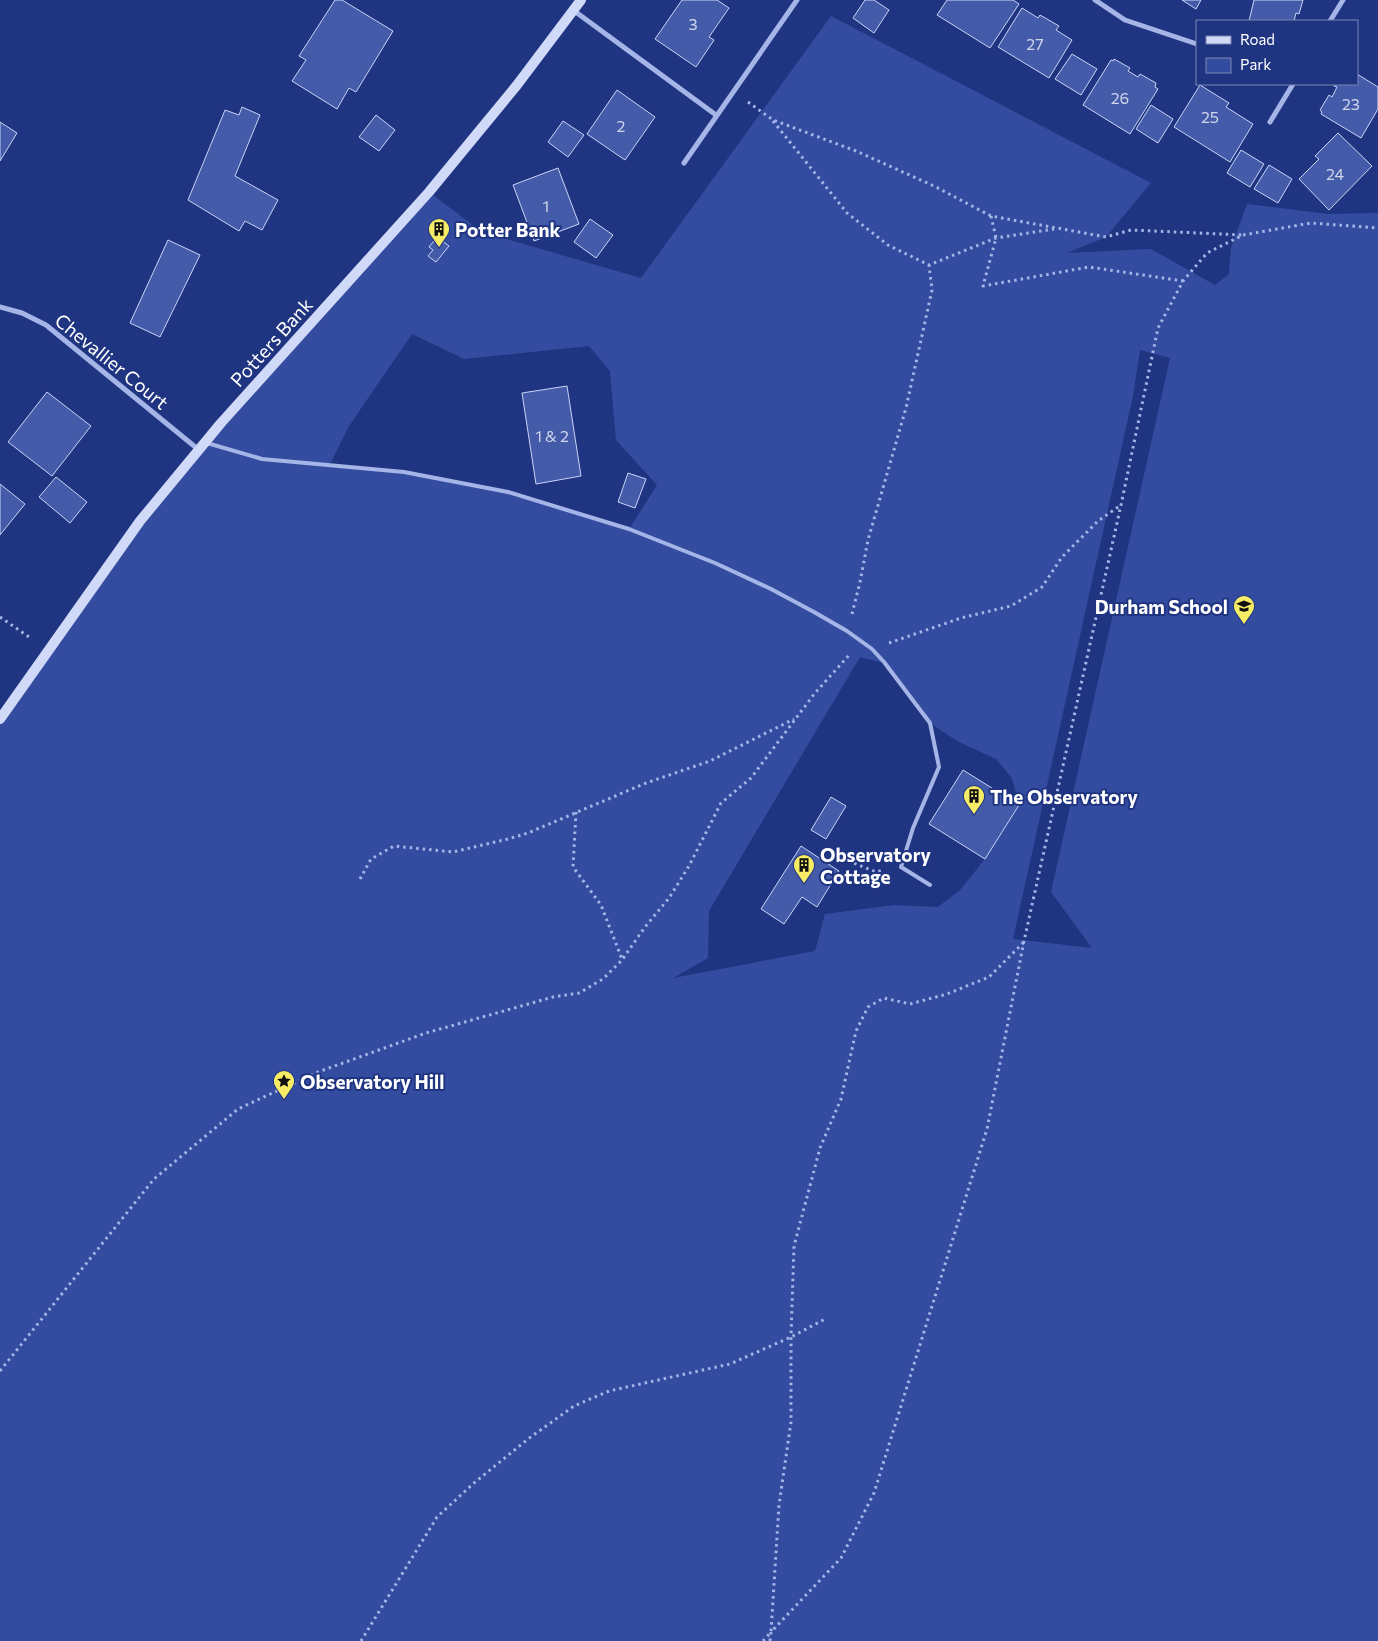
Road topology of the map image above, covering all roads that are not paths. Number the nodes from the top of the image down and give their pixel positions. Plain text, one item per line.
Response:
1 (581, 0) edge
2 (797, 0) edge
3 (1094, 0) edge
4 (1343, 0) edge
5 (573, 10) junction
6 (1331, 20) edge
7 (1196, 44) edge
8 (1292, 85) edge
9 (716, 115) junction
10 (1270, 122) dead end
11 (684, 163) dead end
12 (0, 307) edge
13 (202, 446) junction
14 (0, 719) edge
15 (930, 885) dead end

1 - 5 street, Potters Bank
2 - 9 street
3 - 7 street
4 - 6 street
5 - 9 street
5 - 13 street, Potters Bank
8 - 10 street
9 - 11 street
12 - 13 street, Chevallier Court
13 - 14 street, Potters Bank
13 - 15 lane

